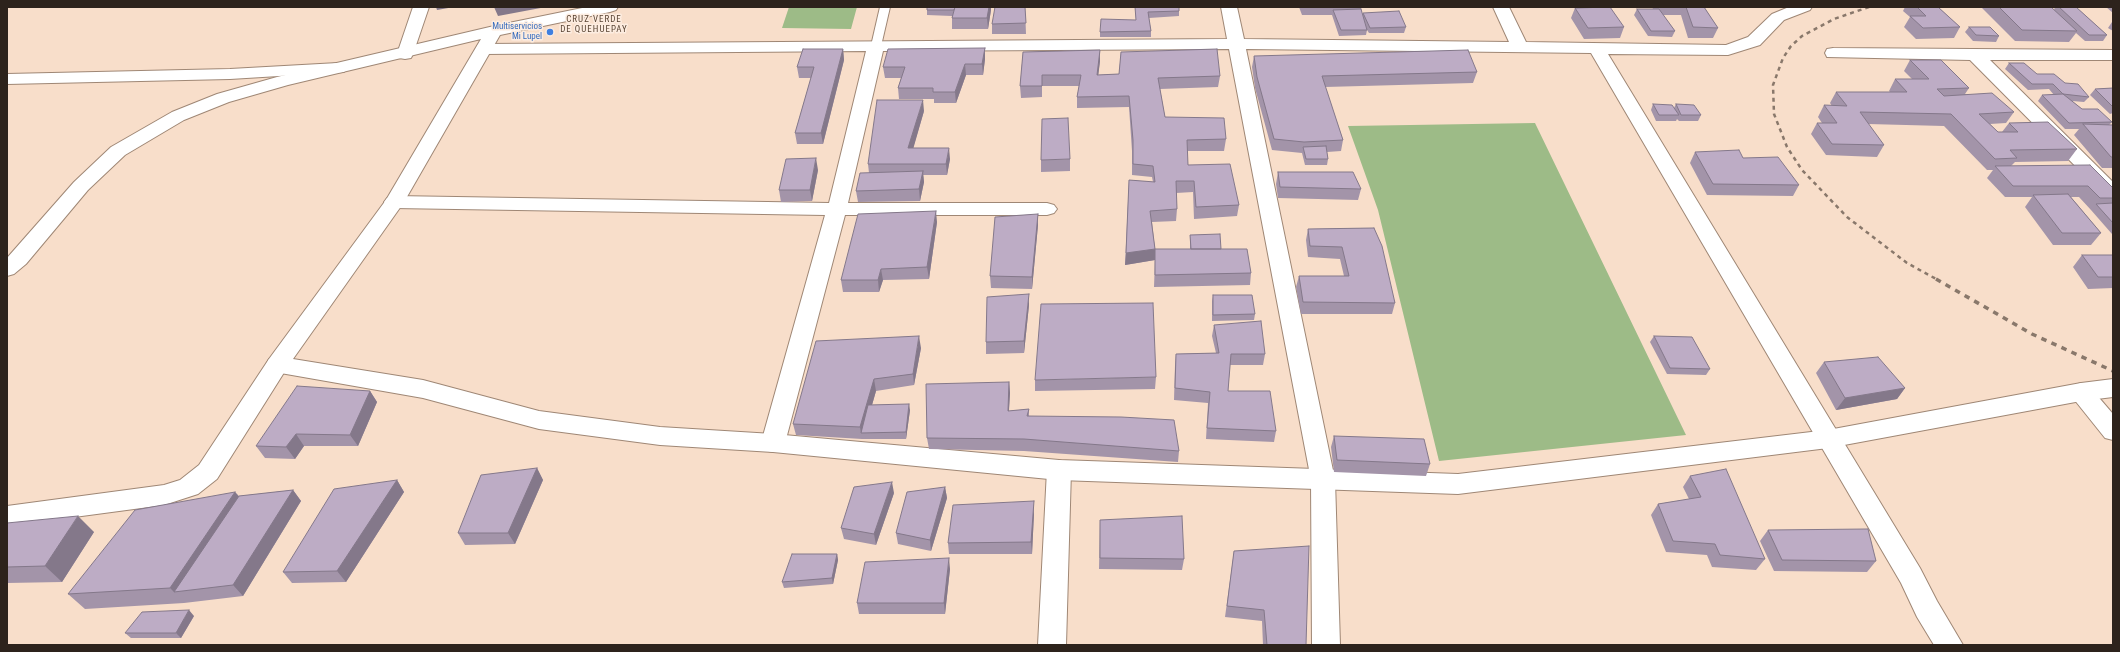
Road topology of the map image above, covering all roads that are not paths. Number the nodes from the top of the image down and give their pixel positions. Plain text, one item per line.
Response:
1 (421, 7) edge
2 (610, 7) edge
3 (885, 7) edge
4 (1229, 7) edge
5 (1501, 7) edge
6 (1804, 7) edge
7 (1774, 12) edge
8 (494, 31) junction
9 (1236, 44) junction
10 (876, 46) junction
11 (1519, 46) junction
12 (484, 49) junction
13 (1597, 49) junction
14 (1833, 53) dead end
15 (404, 54) junction
16 (1975, 55) junction
17 (2113, 55) edge
18 (348, 67) junction
19 (7, 79) edge
20 (2105, 176) edge
21 (2113, 193) edge
22 (394, 202) junction
23 (837, 208) junction
24 (1047, 209) dead end
25 (7, 268) edge
26 (277, 365) junction
27 (2113, 388) edge
28 (2081, 392) junction
29 (2113, 430) edge
30 (1828, 439) junction
31 (773, 443) junction
32 (1059, 470) junction
33 (1323, 480) junction
34 (7, 516) edge
35 (1052, 645) edge
36 (1326, 645) edge
37 (1949, 645) edge

1 - 15 street
2 - 8 street
3 - 10 lane
4 - 9 street
5 - 11 street
6 - 7 street
7 - 13 street
8 - 12 street
8 - 15 street
9 - 10 street
9 - 11 street
9 - 33 street
10 - 12 street
10 - 23 street
11 - 13 street
12 - 22 street
13 - 30 street
14 - 16 street
15 - 18 street
16 - 17 street
16 - 20 street
18 - 19 street
18 - 25 street
20 - 21 street
22 - 23 street
22 - 26 street
23 - 24 street
23 - 31 street
26 - 31 street
26 - 34 street
27 - 28 street
28 - 29 street
28 - 30 street
30 - 33 street
30 - 37 street
31 - 32 street
32 - 33 street
32 - 35 street
33 - 36 street

